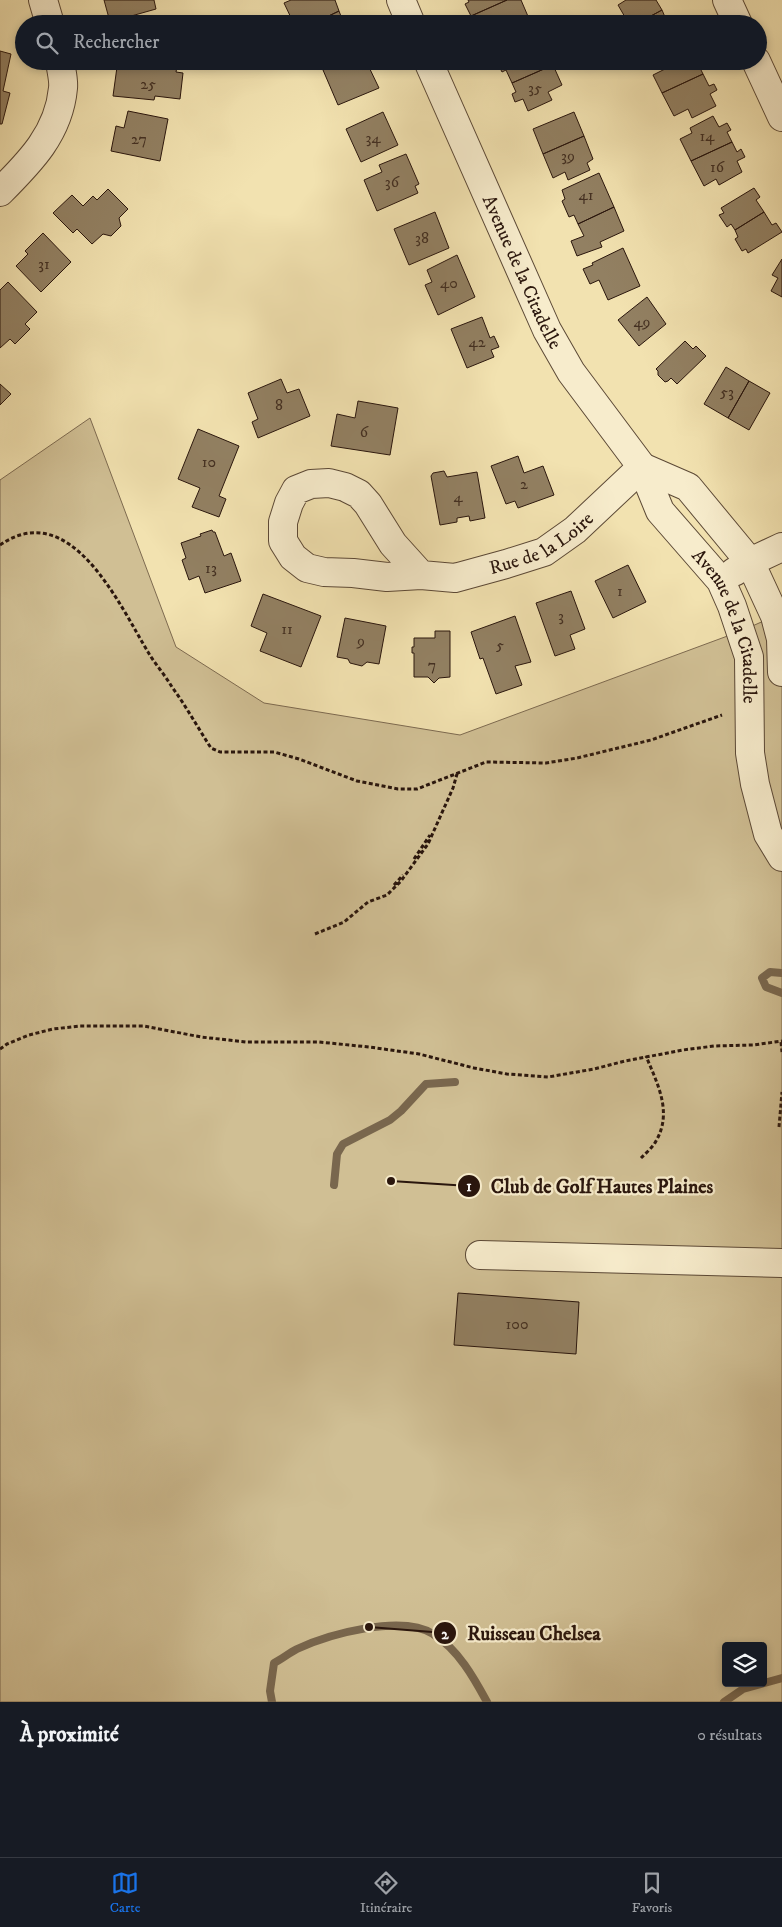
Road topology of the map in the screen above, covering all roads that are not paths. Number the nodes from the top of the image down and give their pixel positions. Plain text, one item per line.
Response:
1 (43, 0) edge
2 (401, 0) edge
3 (727, 0) edge
4 (47, 15) edge
5 (407, 15) edge
6 (734, 15) edge
7 (61, 70) edge
8 (432, 70) edge
9 (760, 70) edge
10 (782, 117) edge
11 (0, 192) edge
12 (642, 468) junction
13 (782, 547) edge
14 (750, 562) junction
15 (421, 575) junction
16 (721, 581) junction
17 (782, 672) edge
18 (771, 802) edge
19 (782, 857) edge
20 (480, 1255) dead end
21 (782, 1263) edge

1 - 4 street
2 - 5 street
3 - 6 street
7 - 11 street
8 - 12 street, Avenue de la Citadelle
9 - 10 street
12 - 14 street, Avenue de la Citadelle
12 - 15 street, Rue de la Loire
12 - 16 street, Avenue de la Citadelle
13 - 14 street
14 - 16 street
14 - 17 street, Avenue de la Citadelle
15 - 15 street, Rue de la Loire
16 - 18 street, Avenue de la Citadelle
18 - 19 street, Avenue de la Citadelle
20 - 21 street

